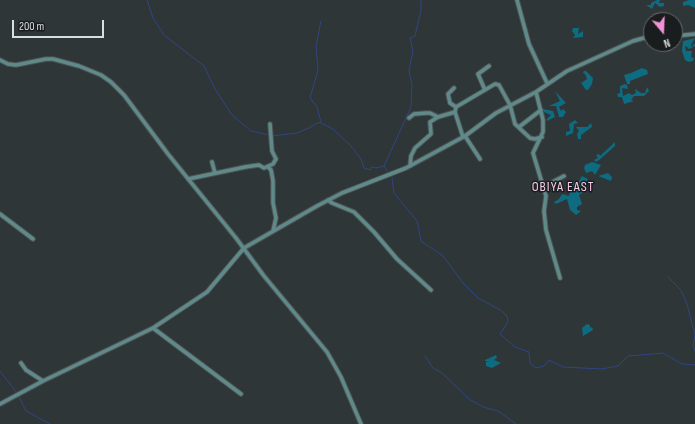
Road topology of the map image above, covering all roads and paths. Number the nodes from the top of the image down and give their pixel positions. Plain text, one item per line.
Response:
1 (517, 0) edge
2 (695, 34) edge
3 (683, 35) edge
4 (643, 39) edge
5 (0, 60) edge
6 (489, 66) dead end
7 (547, 83) junction
8 (454, 88) dead end
9 (485, 90) junction
10 (536, 92) junction
11 (510, 105) junction
12 (456, 107) junction
13 (541, 110) junction
14 (455, 112) junction
15 (438, 117) junction
16 (409, 118) dead end
17 (270, 124) dead end
18 (519, 127) junction
19 (464, 137) junction
20 (542, 137) junction
21 (480, 160) dead end
22 (212, 162) dead end
23 (410, 166) junction
24 (269, 168) junction
25 (216, 173) junction
26 (564, 176) dead end
27 (188, 180) junction
28 (543, 187) junction
29 (328, 200) junction
30 (0, 214) edge
31 (273, 231) junction
32 (33, 239) dead end
33 (244, 248) junction
34 (560, 278) dead end
35 (431, 290) dead end
36 (153, 328) junction
37 (21, 363) dead end
38 (42, 381) junction
39 (241, 394) dead end
40 (0, 404) edge
41 (361, 424) edge

1 - 7 street
2 - 3 street
4 - 7 street
5 - 27 street
6 - 9 street
7 - 10 street
8 - 12 street
9 - 11 street
9 - 12 street
10 - 11 street
10 - 13 street
11 - 18 street
11 - 19 street
12 - 14 street
13 - 18 street
13 - 20 street
14 - 15 street
14 - 19 street
15 - 16 street
15 - 23 street
17 - 24 street
18 - 20 street
19 - 21 street
19 - 23 street
20 - 28 street
22 - 25 street
23 - 29 street
24 - 25 street
24 - 31 street
25 - 27 street
26 - 28 street
27 - 33 street
28 - 34 street
29 - 31 street
29 - 35 street
30 - 32 street
31 - 33 street
33 - 36 street
33 - 41 street
36 - 38 street
36 - 39 street
37 - 38 street
38 - 40 street

